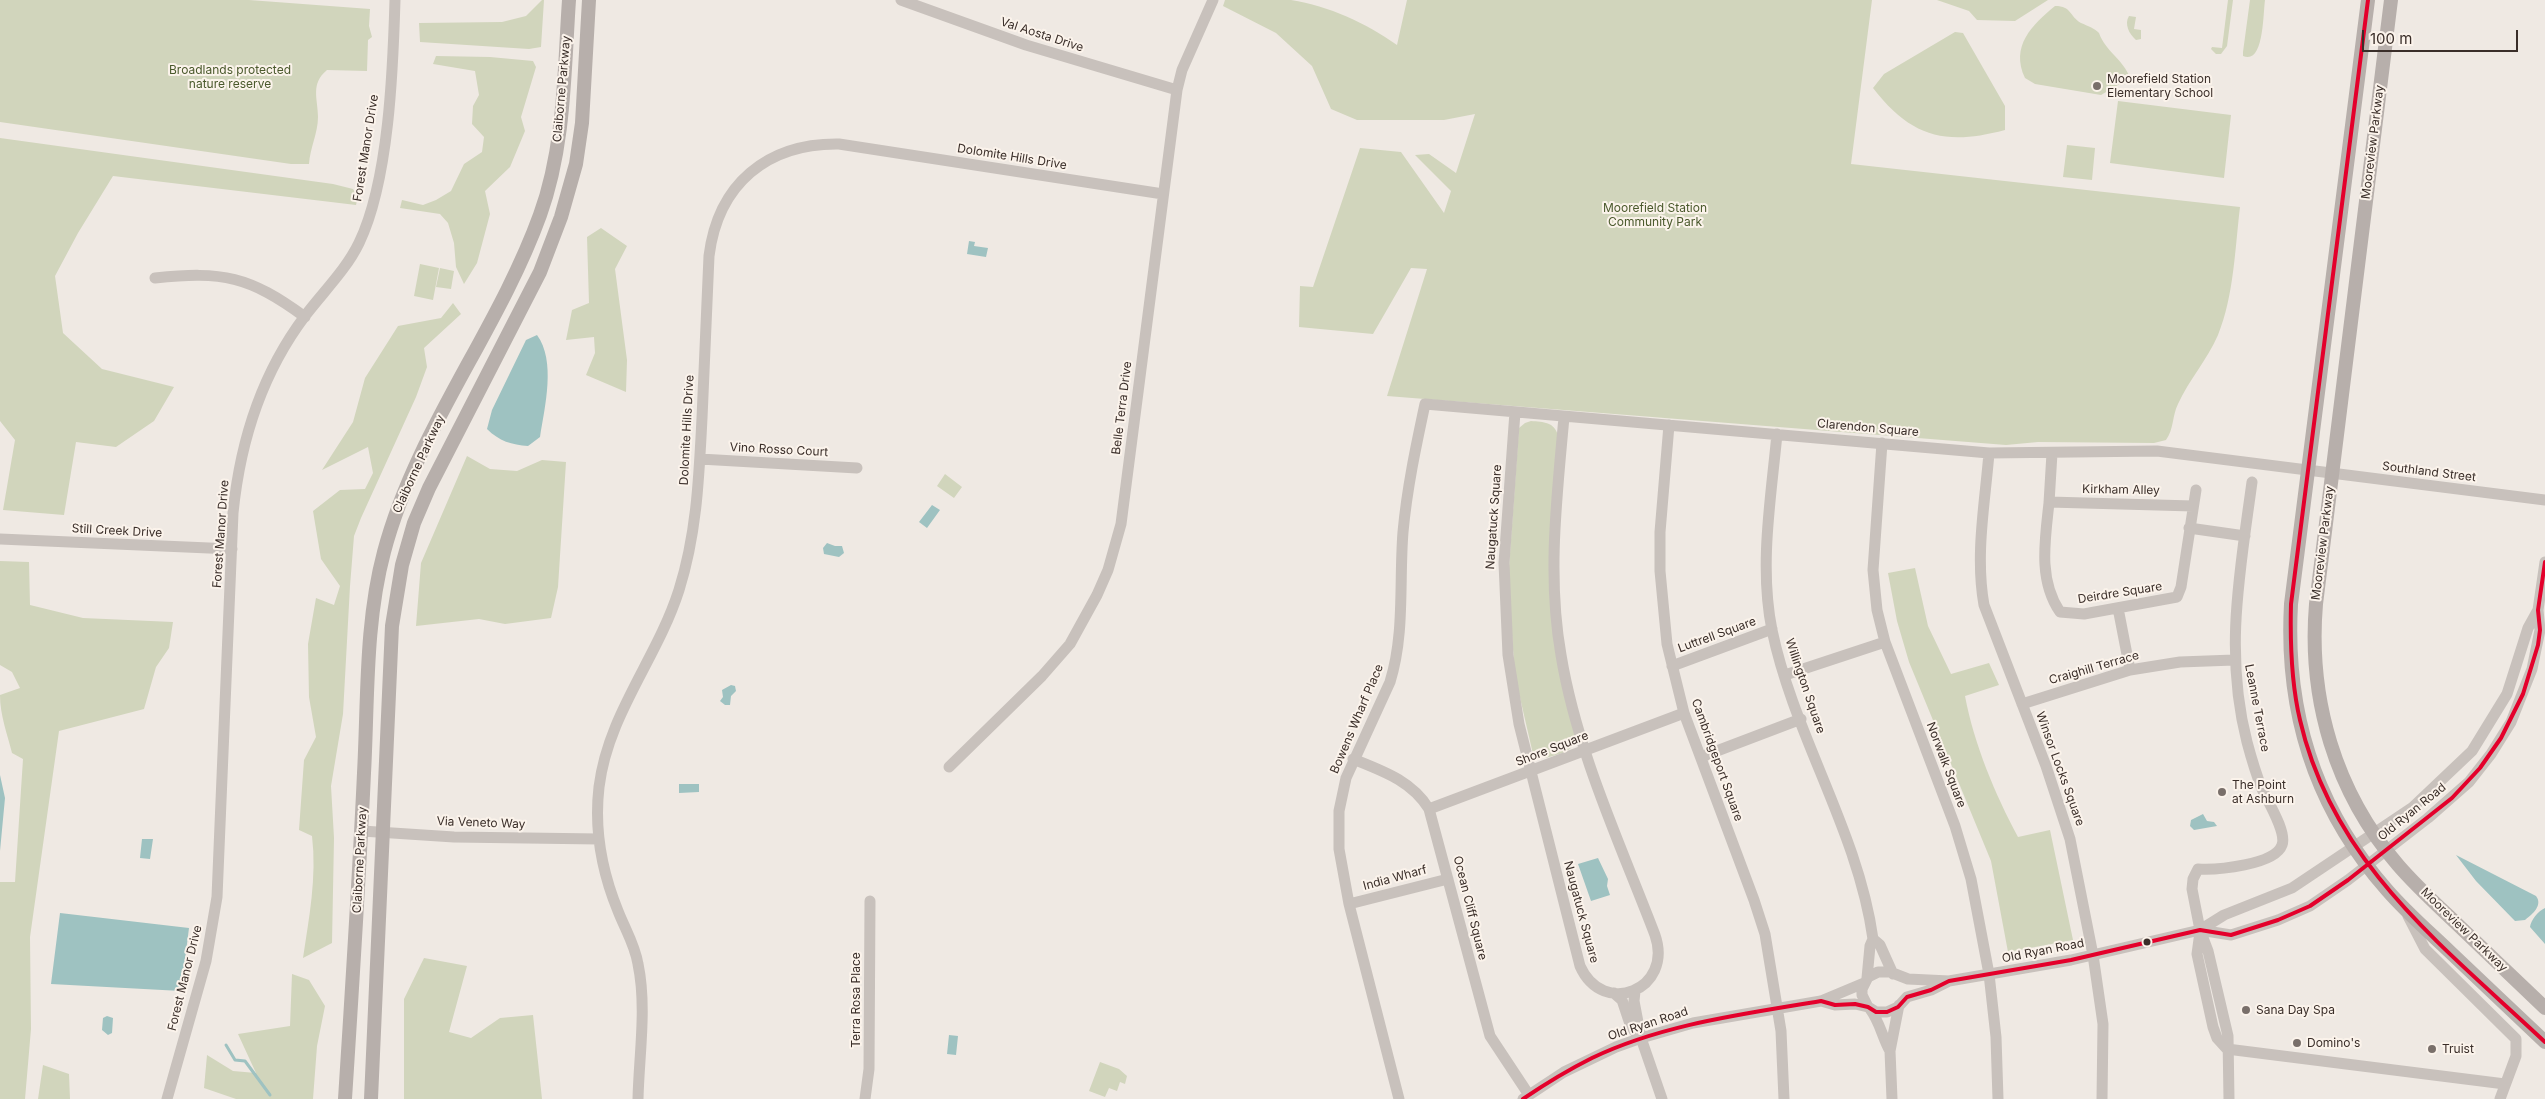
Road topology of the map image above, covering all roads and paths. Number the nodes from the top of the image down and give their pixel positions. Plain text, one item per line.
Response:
1 (395, 0) edge
2 (569, 0) edge
3 (589, 0) edge
4 (900, 0) edge
5 (1213, 0) edge
6 (2368, 0) edge
7 (2390, 0) edge
8 (1177, 90) junction
9 (1163, 194) junction
10 (155, 278) dead end
11 (305, 317) junction
12 (1424, 404) joint
13 (1515, 412) junction
14 (1564, 417) junction
15 (1669, 425) junction
16 (1777, 434) junction
17 (1882, 443) junction
18 (1990, 453) junction
19 (2052, 453) junction
20 (700, 460) junction
21 (857, 468) dead end
22 (2309, 471) junction
23 (2331, 473) junction
24 (2252, 482) dead end
25 (2196, 490) dead end
26 (2545, 500) edge
27 (2049, 502) junction
28 (2193, 506) junction
29 (2189, 528) junction
30 (2244, 536) junction
31 (0, 539) edge
32 (232, 549) junction
33 (2545, 562) edge
34 (2118, 608) junction
35 (2541, 610) edge
36 (1772, 629) junction
37 (1886, 642) junction
38 (2545, 657) edge
39 (2234, 660) junction
40 (1672, 666) junction
41 (2130, 670) junction
42 (2532, 670) junction
43 (1785, 676) junction
44 (2022, 704) junction
45 (1684, 713) junction
46 (1801, 719) junction
47 (1585, 751) junction
48 (1701, 757) junction
49 (1353, 759) junction
50 (949, 767) dead end
51 (1532, 771) junction
52 (1429, 809) junction
53 (362, 832) junction
54 (382, 832) junction
55 (2374, 832) junction
56 (599, 839) junction
57 (2354, 846) junction
58 (2386, 850) junction
59 (2367, 865) junction
60 (1448, 878) junction
61 (870, 901) dead end
62 (1350, 904) junction
63 (2405, 909) junction
64 (2200, 930) junction
65 (1873, 939) junction
66 (2093, 955) junction
67 (1988, 974) junction
68 (1894, 975) junction
69 (1949, 980) junction
70 (1866, 981) junction
71 (1635, 991) junction
72 (1614, 993) junction
73 (1821, 1002) junction
74 (1899, 1005) junction
75 (1869, 1008) junction
76 (2545, 1008) edge
77 (1778, 1009) junction
78 (1641, 1038) junction
79 (2545, 1042) edge
80 (2227, 1049) junction
81 (1890, 1051) junction
82 (2505, 1084) junction
83 (1526, 1097) edge
84 (167, 1099) edge
85 (345, 1099) edge
86 (372, 1099) edge
87 (638, 1099) edge
88 (866, 1099) edge
89 (1399, 1099) edge
90 (1662, 1099) edge
91 (1784, 1099) edge
92 (1892, 1099) edge
93 (1998, 1099) edge
94 (2102, 1099) edge
95 (2228, 1099) edge
96 (2500, 1099) edge

1 - 11 street, Forest Manor Drive
2 - 53 main road, Claiborne Parkway
3 - 54 main road, Claiborne Parkway
4 - 8 street, Val Aosta Drive
5 - 8 street, Belle Terra Drive
6 - 22 main road, Mooreview Parkway
7 - 23 main road, Mooreview Parkway
8 - 9 street, Belle Terra Drive
9 - 20 street, Dolomite Hills Drive
9 - 50 street, Belle Terra Drive
10 - 11 street
11 - 32 street, Forest Manor Drive
12 - 13 street, Clarendon Square
12 - 49 street, Bowens Wharf Place
13 - 14 street, Clarendon Square
13 - 51 street, Naugatuck Square
14 - 15 street, Clarendon Square
14 - 47 street
15 - 16 street, Clarendon Square
15 - 40 street, Cambridgeport Square
16 - 17 street, Clarendon Square
16 - 36 street, Willington Square
17 - 18 street, Clarendon Square
17 - 37 street, Norwalk Square
18 - 19 street, Clarendon Square
18 - 44 street, Winsor Locks Square
19 - 22 street, Clarendon Square
19 - 27 street, Deirdre Square
20 - 21 street, Vino Rosso Court
20 - 56 street, Dolomite Hills Drive
22 - 23 street, Southland Street
22 - 57 main road, Mooreview Parkway
23 - 26 street, Southland Street
23 - 55 main road, Mooreview Parkway
24 - 30 street, Leanne Terrace
25 - 28 street, Deirdre Square
27 - 28 street, Kirkham Alley
27 - 34 street, Deirdre Square
28 - 29 street, Deirdre Square
29 - 30 street
29 - 34 street, Deirdre Square
30 - 39 street, Leanne Terrace
31 - 32 street, Still Creek Drive
32 - 84 street, Forest Manor Drive
33 - 35 street, Old Ryan Road
34 - 41 street
35 - 42 street, Old Ryan Road
35 - 55 street, Old Ryan Road
36 - 40 street, Luttrell Square
36 - 43 street, Willington Square
37 - 43 street
37 - 67 street, Norwalk Square
38 - 42 street
39 - 41 street, Craighill Terrace
39 - 64 street, Leanne Terrace
40 - 45 street, Cambridgeport Square
41 - 44 street, Craighill Terrace
42 - 58 street, Old Ryan Road
43 - 46 street, Willington Square
44 - 66 street, Winsor Locks Square
45 - 47 street, Shore Square
45 - 48 street, Cambridgeport Square
46 - 48 street
46 - 65 street, Willington Square
47 - 51 street, Shore Square
47 - 71 street
48 - 77 street, Cambridgeport Square
49 - 52 street, Ocean Cliff Square
49 - 62 street, Bowens Wharf Place
51 - 52 street, Shore Square
51 - 72 street, Naugatuck Square
52 - 60 street, Ocean Cliff Square
53 - 54 street, Via Veneto Way
53 - 85 main road, Claiborne Parkway
54 - 56 street, Via Veneto Way
54 - 86 main road, Claiborne Parkway
55 - 57 street, Old Ryan Road
55 - 58 main road, Mooreview Parkway
56 - 87 street, Dolomite Hills Drive
57 - 59 main road, Mooreview Parkway
57 - 64 street, Old Ryan Road
58 - 59 street, Old Ryan Road
58 - 76 main road, Mooreview Parkway
59 - 63 main road, Mooreview Parkway
59 - 64 street, Old Ryan Road
60 - 62 street, India Wharf
60 - 83 street, Ocean Cliff Square
61 - 88 street, Terra Rosa Place
62 - 89 street, Bowens Wharf Place
63 - 79 main road, Mooreview Parkway
63 - 82 street
64 - 66 street, Old Ryan Road
64 - 80 street, Leanne Terrace
65 - 68 street, Willington Square
65 - 70 street, Willington Square
66 - 67 street, Old Ryan Road
66 - 94 street, Winsor Locks Square
67 - 69 street, Old Ryan Road
67 - 93 street, Norwalk Square
68 - 69 street, Old Ryan Road
68 - 70 street, Old Ryan Road
68 - 74 street
69 - 74 street, Old Ryan Road
70 - 73 street, Old Ryan Road
70 - 75 street
71 - 72 street, Naugatuck Square
71 - 78 street
72 - 78 street
73 - 75 street, Old Ryan Road
73 - 77 street, Old Ryan Road
74 - 75 street, Old Ryan Road
74 - 81 street
75 - 81 street
77 - 78 street, Old Ryan Road
77 - 91 street, Cambridgeport Square
78 - 83 street, Old Ryan Road
78 - 90 street
80 - 82 street
80 - 95 street
81 - 92 street
82 - 96 street

